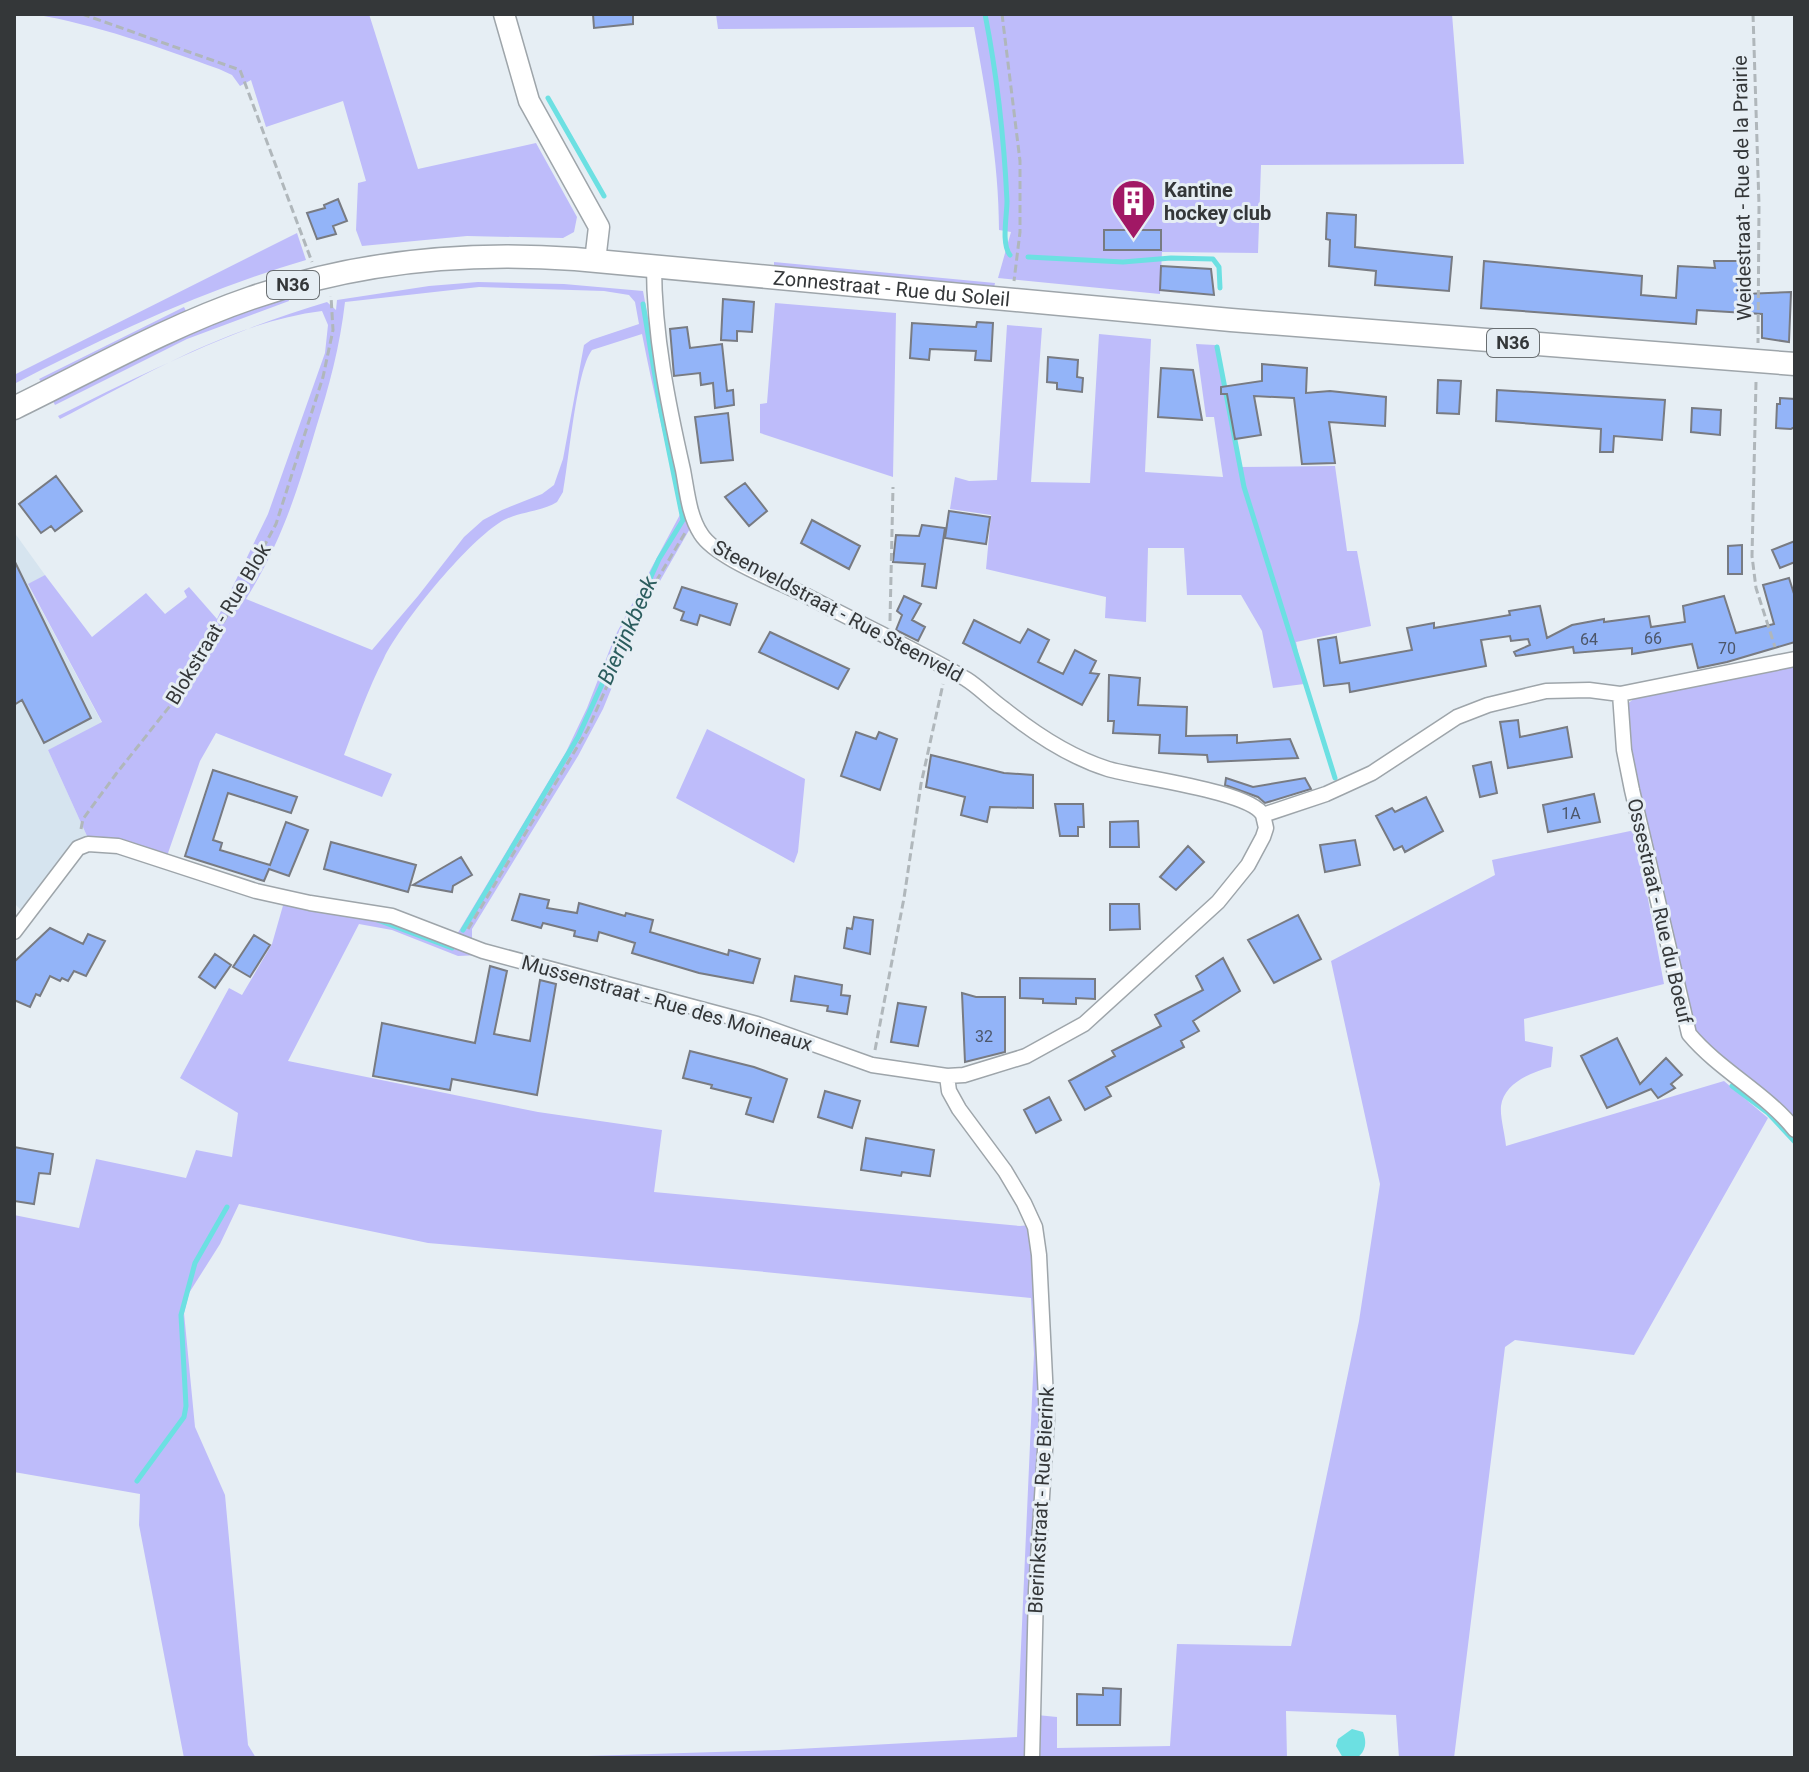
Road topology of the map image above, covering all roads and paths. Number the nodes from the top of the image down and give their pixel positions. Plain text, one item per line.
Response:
1 (82, 14) edge
2 (504, 14) edge
3 (1002, 14) edge
4 (1753, 14) edge
5 (595, 261) junction
6 (654, 266) junction
7 (331, 288) junction
8 (1011, 300) junction
9 (1795, 364) edge
10 (1754, 373) junction
11 (14, 408) edge
12 (893, 487) dead end
13 (694, 521) junction
14 (889, 637) junction
15 (1788, 660) edge
16 (946, 669) junction
17 (1620, 694) junction
18 (1263, 815) junction
19 (78, 848) junction
20 (14, 932) edge
21 (464, 944) junction
22 (872, 1065) junction
23 (947, 1076) junction
24 (1795, 1130) edge
25 (1032, 1758) edge

1 - 7 path
2 - 5 street
3 - 8 path
4 - 10 path, Weidestraat - Rue de la Prairie
5 - 6 main road, Zonnestraat - Rue du Soleil / N36
5 - 7 main road, Zonnestraat - Rue du Soleil / N36
6 - 8 main road, Zonnestraat - Rue du Soleil / N36
6 - 13 street, Steenveldstraat - Rue Steenveld
7 - 11 main road, Zonnestraat - Rue du Soleil / N36
7 - 19 path, Blokstraat - Rue Blok
8 - 10 main road, Zonnestraat - Rue du Soleil / N36
9 - 10 main road, Zonnestraat - Rue du Soleil / N36
10 - 15 path, Weidestraat - Rue de la Prairie
12 - 14 path
13 - 14 street, Steenveldstraat - Rue Steenveld
13 - 21 path
14 - 16 street, Steenveldstraat - Rue Steenveld
15 - 17 street
16 - 18 street, Steenveldstraat - Rue Steenveld
16 - 22 path
17 - 18 street
17 - 24 street, Ossestraat - Rue du Boeuf
18 - 23 street, Mussenstraat - Rue des Moineaux
19 - 20 street
19 - 21 street, Mussenstraat - Rue des Moineaux
21 - 22 street, Mussenstraat - Rue des Moineaux
22 - 23 street, Mussenstraat - Rue des Moineaux
23 - 25 street, Bierinkstraat - Rue Bierink

